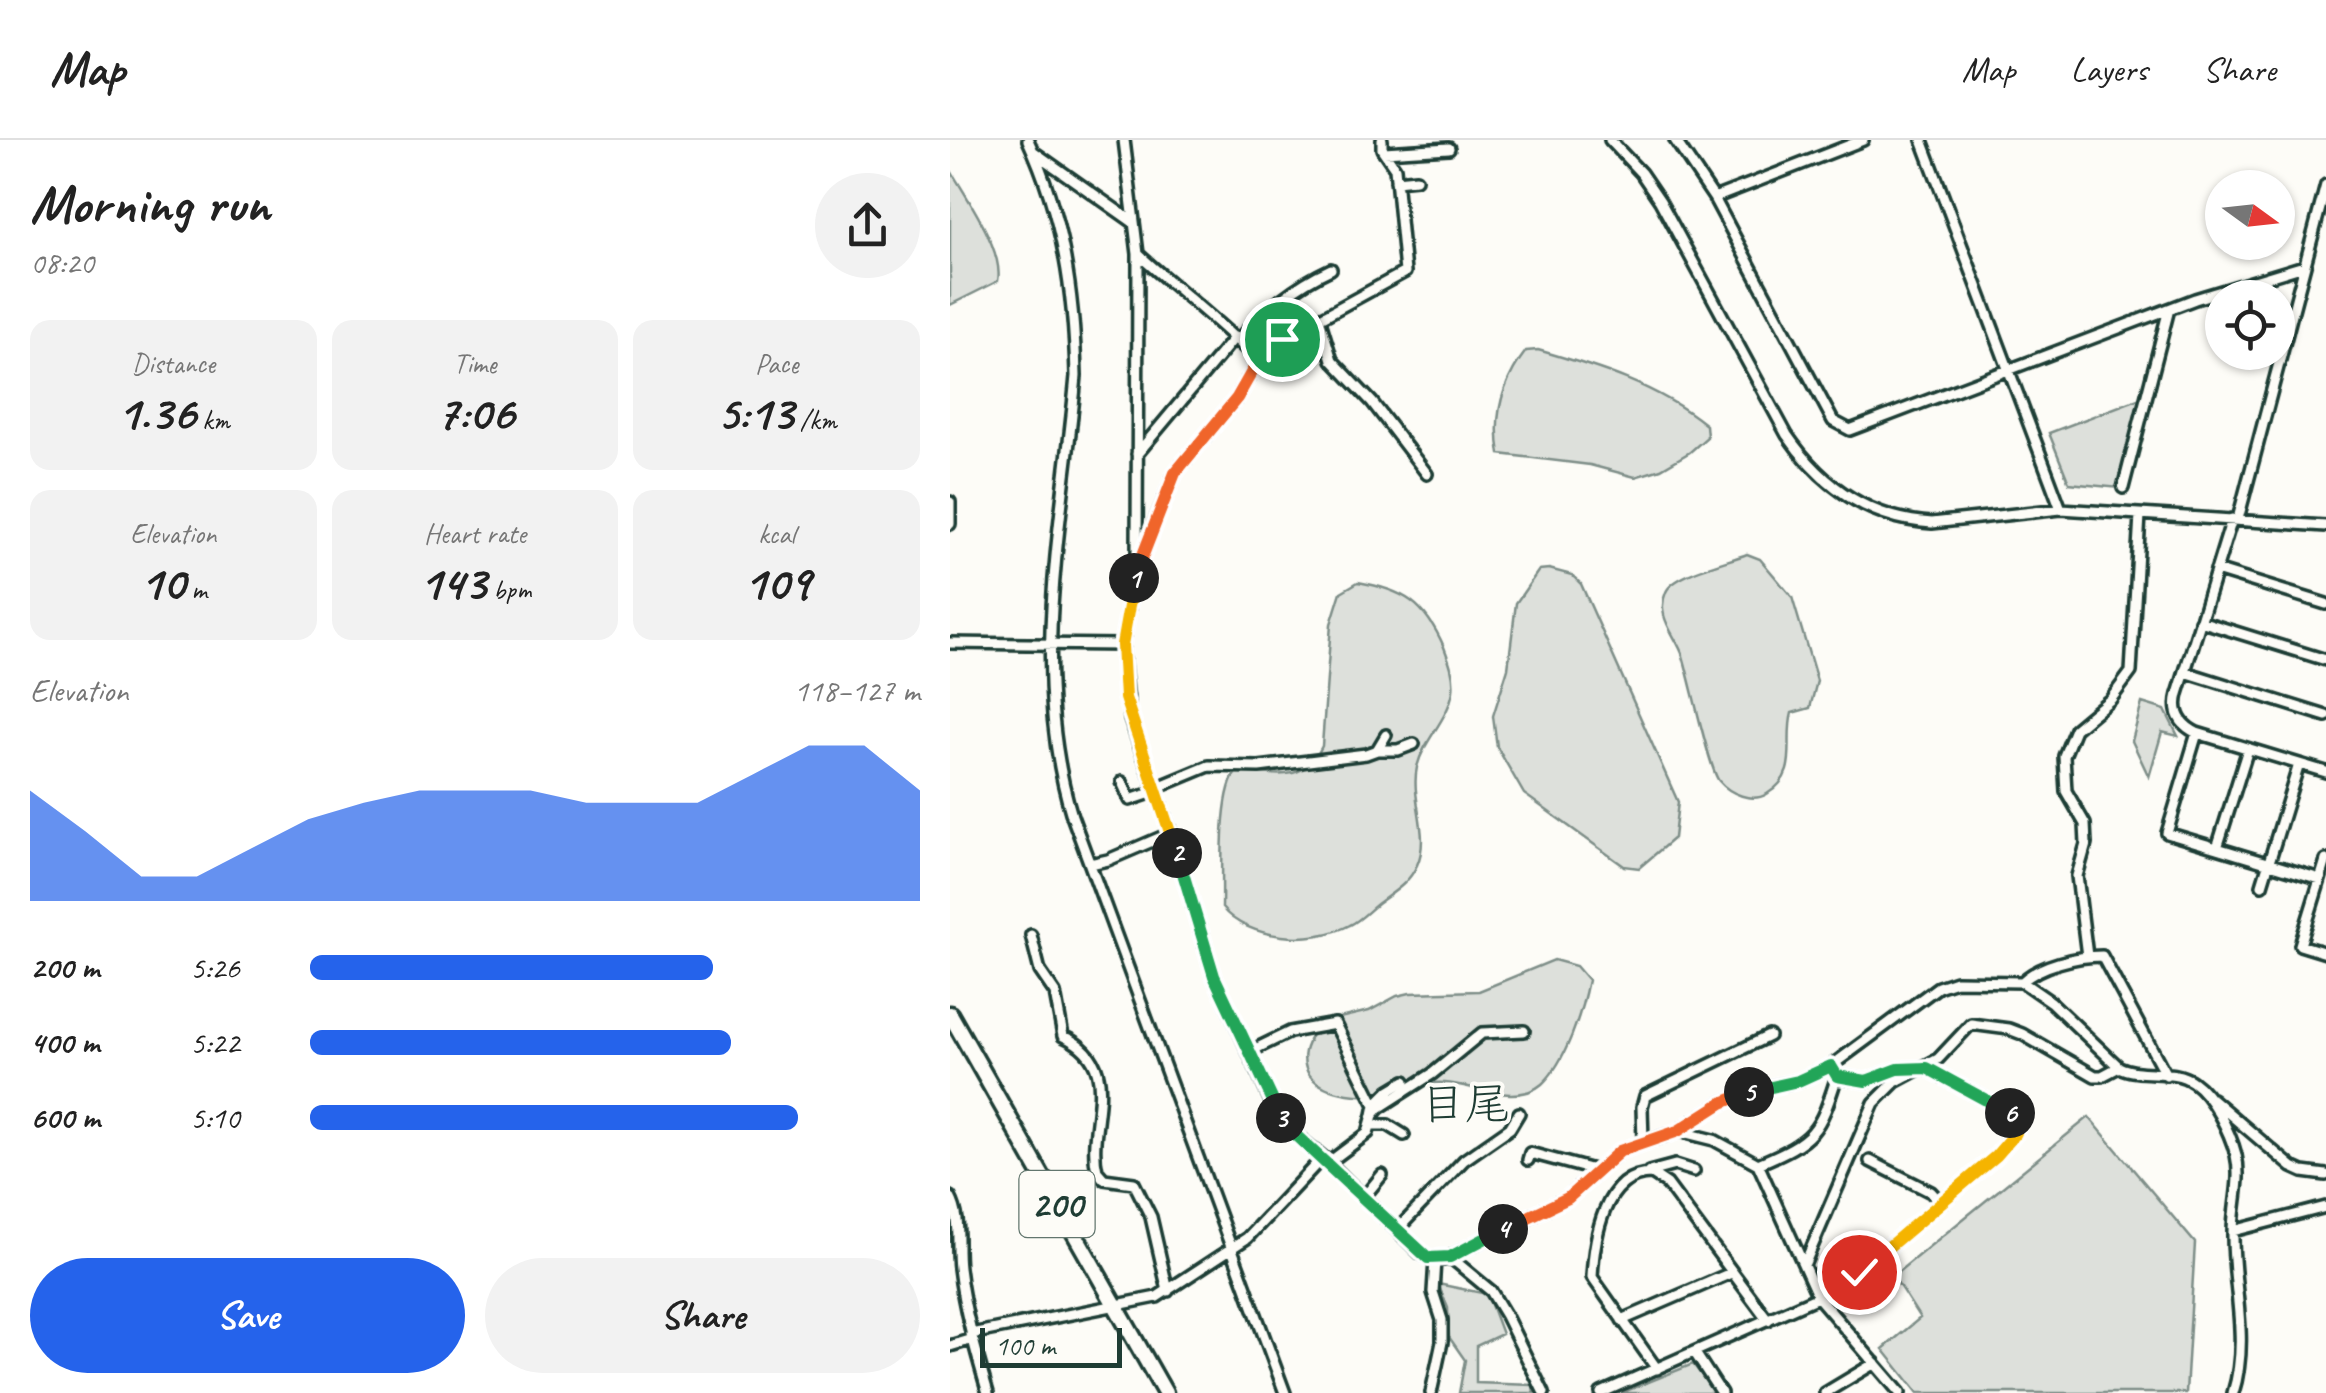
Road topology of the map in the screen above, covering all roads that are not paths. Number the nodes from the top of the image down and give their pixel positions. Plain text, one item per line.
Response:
1 (1028, 140) edge
2 (1124, 140) edge
3 (1382, 140) edge
4 (1610, 140) edge
5 (1675, 140) edge
6 (1863, 140) edge
7 (1922, 140) edge
8 (1449, 148) dead end
9 (1034, 152) junction
10 (1384, 152) junction
11 (1416, 179) dead end
12 (1396, 181) junction
13 (2326, 184) edge
14 (1714, 198) junction
15 (1133, 222) junction
16 (1138, 254) junction
17 (2304, 266) junction
18 (1331, 269) dead end
19 (2169, 309) junction
20 (1318, 318) junction
21 (1237, 338) junction
22 (1258, 361) junction
23 (2011, 371) junction
24 (1137, 454) junction
25 (1427, 474) dead end
26 (2123, 488) dead end
27 (950, 502) edge
28 (2062, 509) junction
29 (2140, 514) junction
30 (2235, 519) junction
31 (950, 524) edge
32 (2326, 526) edge
33 (1137, 563) junction
34 (2216, 570) junction
35 (2326, 604) edge
36 (2200, 621) junction
37 (1049, 642) junction
38 (950, 644) edge
39 (1122, 645) junction
40 (2326, 660) edge
41 (2184, 672) junction
42 (2326, 716) edge
43 (2197, 733) junction
44 (1386, 735) dead end
45 (1414, 744) dead end
46 (2248, 748) junction
47 (1377, 750) junction
48 (2299, 764) junction
49 (2326, 772) edge
50 (1122, 782) dead end
51 (1156, 790) junction
52 (1171, 832) junction
53 (2217, 848) junction
54 (2326, 860) edge
55 (1090, 864) junction
56 (2268, 864) junction
57 (2320, 879) junction
58 (2262, 885) dead end
59 (1031, 935) dead end
60 (2326, 953) edge
61 (2087, 956) junction
62 (2022, 982) junction
63 (950, 1014) edge
64 (1524, 1031) dead end
65 (1770, 1036) dead end
66 (1249, 1052) junction
67 (1831, 1066) junction
68 (1927, 1068) junction
69 (2119, 1068) junction
70 (2166, 1075) junction
71 (1837, 1076) junction
72 (1405, 1081) dead end
73 (2206, 1094) junction
74 (1520, 1113) dead end
75 (1373, 1115) junction
76 (1678, 1131) junction
77 (1404, 1135) dead end
78 (1643, 1142) junction
79 (1326, 1160) junction
80 (1528, 1160) dead end
81 (1870, 1161) dead end
82 (1758, 1164) junction
83 (1597, 1171) junction
84 (1694, 1171) dead end
85 (1646, 1173) junction
86 (1382, 1175) dead end
87 (2326, 1175) edge
88 (950, 1197) edge
89 (1364, 1197) junction
90 (1941, 1204) junction
91 (2326, 1207) edge
92 (1396, 1230) junction
93 (2233, 1231) junction
94 (1232, 1249) junction
95 (1450, 1257) junction
96 (1435, 1260) junction
97 (1805, 1264) junction
98 (954, 1268) edge
99 (1731, 1273) junction
100 (1168, 1291) junction
101 (1818, 1297) junction
102 (1116, 1308) junction
103 (1622, 1320) junction
104 (1768, 1320) junction
105 (972, 1336) junction
106 (950, 1346) edge
107 (1695, 1354) junction
108 (1874, 1363) junction
109 (1657, 1369) junction
110 (1160, 1388) edge
111 (988, 1393) edge
112 (1285, 1393) edge
113 (1431, 1393) edge
114 (1544, 1393) edge
115 (1601, 1393) edge
116 (1721, 1393) edge
117 (1825, 1393) edge
118 (1900, 1393) edge
119 (2233, 1393) edge

1 - 9 street
2 - 15 street
3 - 10 street
4 - 28 street
5 - 14 street
6 - 14 street
7 - 23 street
8 - 10 street
9 - 15 street
9 - 37 street
10 - 12 street
11 - 12 street
12 - 20 street
13 - 17 street
14 - 23 street
15 - 16 street
16 - 21 street
16 - 24 street
17 - 19 street
17 - 30 street
18 - 21 street
19 - 23 street
19 - 26 street
20 - 22 street
20 - 25 street
21 - 22 street
21 - 24 street
22 - 33 street
23 - 28 street
24 - 33 street
27 - 31 street
28 - 29 street
29 - 30 street
29 - 61 street
30 - 32 street
30 - 34 street
33 - 39 street
34 - 35 street
34 - 36 street
36 - 40 street
36 - 41 street
37 - 38 street
37 - 39 street
37 - 55 street
39 - 51 street
41 - 42 street
41 - 43 street
43 - 46 street
43 - 53 street
44 - 47 street
45 - 47 street
46 - 48 street
46 - 53 street
47 - 51 street
48 - 49 street
48 - 56 street
50 - 51 street
51 - 52 street
52 - 55 street
52 - 66 street
53 - 56 street
54 - 57 street
55 - 94 street
56 - 57 street
56 - 58 street
57 - 60 street
59 - 100 street
61 - 62 street
61 - 70 street
62 - 67 street
62 - 69 street
63 - 102 highway, 200
64 - 75 street
65 - 78 street
66 - 75 street
66 - 79 street
67 - 71 street
67 - 76 street
68 - 69 street
68 - 71 street
68 - 90 street
68 - 97 street
69 - 70 street
70 - 73 street
71 - 82 street
72 - 75 street
73 - 87 street
73 - 93 street
74 - 92 street
75 - 77 street
75 - 79 street
76 - 78 street
76 - 82 street
78 - 83 street
79 - 89 street
79 - 94 street
80 - 83 street
81 - 90 street
82 - 97 street
83 - 95 street
84 - 85 street
85 - 99 street
85 - 103 street
86 - 89 street
88 - 98 street
89 - 92 street
90 - 101 street
91 - 93 street
92 - 96 street
93 - 119 street
94 - 100 street
94 - 112 street
95 - 96 street
95 - 114 street
96 - 113 street
97 - 101 street
98 - 105 street
99 - 103 street
99 - 104 street
100 - 102 street
101 - 104 street
101 - 108 street
102 - 105 street
102 - 110 highway, 200
103 - 109 street
104 - 107 street
105 - 106 street
105 - 111 street
107 - 109 street
107 - 116 street
108 - 117 street
108 - 118 street
109 - 115 street

